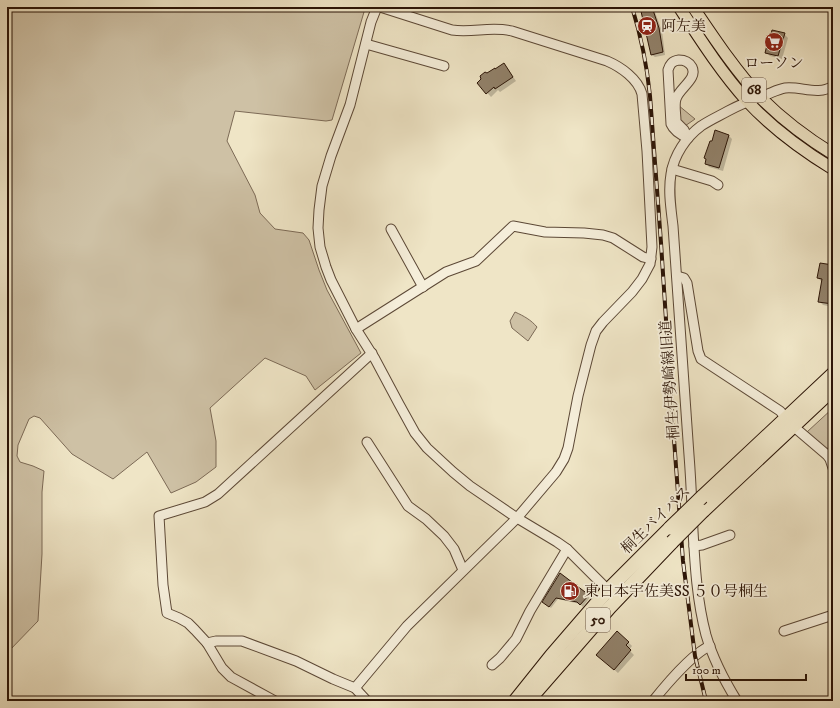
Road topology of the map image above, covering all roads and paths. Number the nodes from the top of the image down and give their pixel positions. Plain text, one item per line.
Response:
1 (378, 7) edge
2 (679, 7) edge
3 (693, 7) edge
4 (366, 44) junction
5 (444, 66) dead end
6 (831, 89) edge
7 (760, 97) junction
8 (747, 101) junction
9 (688, 138) junction
10 (833, 154) edge
11 (672, 169) junction
12 (833, 169) edge
13 (718, 185) dead end
14 (391, 229) dead end
15 (651, 260) junction
16 (677, 276) junction
17 (423, 287) junction
18 (356, 329) junction
19 (372, 353) junction
20 (833, 365) edge
21 (833, 374) edge
22 (833, 389) edge
23 (833, 398) edge
24 (790, 422) junction
25 (367, 442) dead end
26 (833, 468) edge
27 (517, 518) junction
28 (730, 535) dead end
29 (694, 546) junction
30 (567, 549) junction
31 (463, 570) junction
32 (612, 595) junction
33 (833, 615) edge
34 (784, 631) dead end
35 (207, 643) junction
36 (710, 646) junction
37 (492, 665) dead end
38 (355, 688) junction
39 (275, 701) edge
40 (367, 701) edge
41 (514, 701) edge
42 (528, 701) edge
43 (654, 701) edge
44 (737, 701) edge

1 - 4 street
1 - 15 street
2 - 8 main road, 68
3 - 7 main road, 68
4 - 5 street
4 - 18 street
6 - 7 street, 桐生伊勢崎線旧道
7 - 8 street, 桐生伊勢崎線旧道
7 - 10 main road, 68
8 - 9 street, 桐生伊勢崎線旧道
8 - 12 main road, 68
9 - 9 street
9 - 11 street, 桐生伊勢崎線旧道
11 - 13 street
11 - 16 street, 桐生伊勢崎線旧道
14 - 17 street
15 - 17 street
15 - 27 street
16 - 24 street
16 - 29 street, 桐生伊勢崎線旧道
17 - 18 street
18 - 19 street
19 - 27 street
19 - 35 street
20 - 24 highway, 50
21 - 24 highway, 桐生バイパス / 50
22 - 24 highway, 桐生バイパス / 50
23 - 24 highway, 50
24 - 26 street
24 - 32 highway, 桐生バイパス / 50, bridge
24 - 32 highway, 桐生バイパス / 50, bridge
25 - 31 street
27 - 30 street
27 - 31 street
28 - 29 street
29 - 36 street, 桐生伊勢崎線旧道
30 - 32 street
30 - 37 street
31 - 38 street
32 - 41 highway, 桐生バイパス / 50
32 - 42 highway, 桐生バイパス / 50
33 - 34 street
35 - 38 street
35 - 39 street
36 - 43 street
36 - 44 street, 桐生伊勢崎線旧道
38 - 40 street

